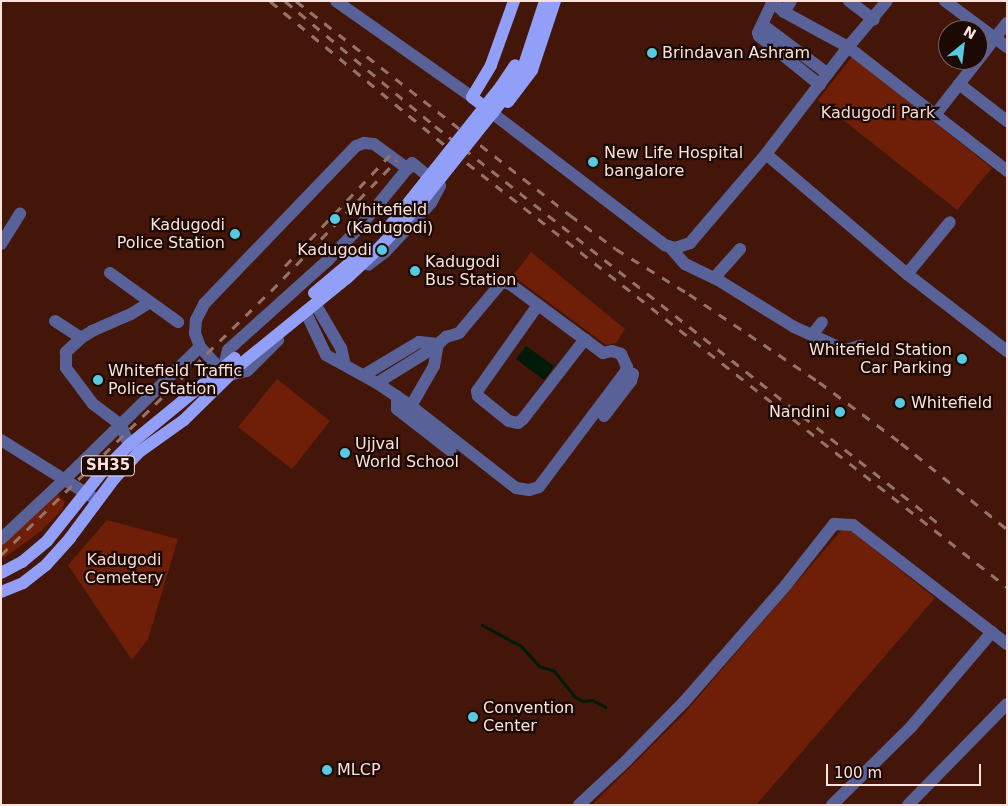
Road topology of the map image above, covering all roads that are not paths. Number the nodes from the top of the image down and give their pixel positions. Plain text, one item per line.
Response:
1 (336, 1) edge
2 (514, 1) edge
3 (537, 1) edge
4 (545, 1) edge
5 (555, 1) edge
6 (849, 1) edge
7 (887, 1) edge
8 (945, 1) edge
9 (772, 2) edge
10 (788, 7) edge
11 (874, 20) junction
12 (1007, 23) edge
13 (763, 24) junction
14 (995, 38) junction
15 (848, 47) junction
16 (1007, 47) edge
17 (828, 74) junction
18 (960, 84) junction
19 (820, 85) junction
20 (472, 96) junction
21 (935, 115) junction
22 (496, 116) junction
23 (1007, 121) edge
24 (766, 154) junction
25 (408, 169) junction
26 (1007, 171) edge
27 (20, 213) dead end
28 (950, 222) dead end
29 (1, 244) edge
30 (670, 247) junction
31 (740, 249) dead end
32 (110, 273) dead end
33 (907, 274) junction
34 (714, 278) junction
35 (150, 302) junction
36 (538, 305) junction
37 (317, 307) junction
38 (307, 315) junction
39 (55, 321) dead end
40 (178, 322) dead end
41 (822, 322) dead end
42 (812, 335) junction
43 (81, 338) junction
44 (585, 339) junction
45 (438, 344) junction
46 (200, 346) junction
47 (860, 346) dead end
48 (427, 352) dead end
49 (1007, 352) edge
50 (238, 361) junction
51 (345, 365) junction
52 (224, 370) junction
53 (626, 371) junction
54 (364, 375) junction
55 (377, 383) junction
56 (397, 396) junction
57 (411, 406) junction
58 (604, 416) dead end
59 (121, 425) junction
60 (1, 440) edge
61 (129, 445) junction
62 (451, 451) dead end
63 (66, 479) junction
64 (86, 492) junction
65 (98, 500) junction
66 (1, 539) edge
67 (1, 572) edge
68 (1, 592) edge
69 (992, 632) junction
70 (1007, 644) edge
71 (1007, 704) edge
72 (579, 805) edge
73 (832, 805) edge
74 (908, 805) edge

1 - 20 street
2 - 20 main road
3 - 50 main road, SH35, bridge
4 - 50 main road, SH35, bridge
5 - 22 main road
6 - 11 street
7 - 11 street
8 - 14 street
9 - 10 street
9 - 13 street
10 - 15 street
11 - 15 street
12 - 14 street
13 - 17 street
13 - 19 street
14 - 16 street
14 - 18 street
15 - 17 street
15 - 21 street
17 - 19 street
18 - 21 street
18 - 23 street
19 - 24 street
20 - 22 main road
21 - 26 street
22 - 30 street
24 - 30 street
24 - 33 street
25 - 37 street
25 - 46 street
25 - 52 street
27 - 29 street
28 - 33 street
30 - 34 street
31 - 34 street
32 - 35 street
33 - 49 street
34 - 42 street
35 - 40 street
35 - 43 street
36 - 44 street
36 - 44 street
36 - 45 street
37 - 38 street
37 - 51 street
38 - 51 street
38 - 52 street
39 - 43 street
41 - 42 street
42 - 47 street
43 - 59 street
44 - 53 street
45 - 54 street
45 - 57 street
46 - 52 street
46 - 59 street
48 - 55 street
50 - 52 main road, SH35
51 - 54 street
52 - 61 main road, SH35
52 - 65 main road, SH35
53 - 57 street
53 - 58 street
54 - 55 street
55 - 56 street
56 - 57 street
56 - 62 street
59 - 61 street
59 - 63 street
60 - 63 street
61 - 64 main road, SH35
63 - 64 street
63 - 66 street
64 - 65 street
64 - 67 main road, SH35
65 - 68 main road, SH35
69 - 70 street
69 - 72 street
69 - 73 street
71 - 74 street

